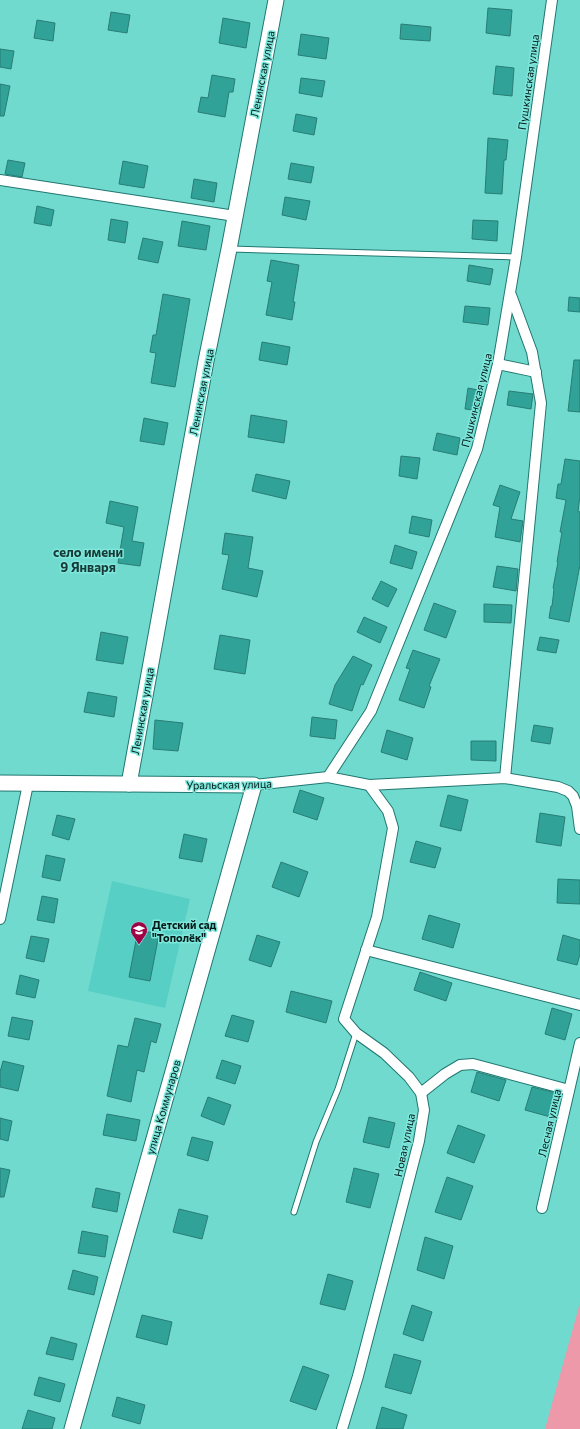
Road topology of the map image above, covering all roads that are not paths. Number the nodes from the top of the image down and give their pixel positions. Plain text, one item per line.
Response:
1 (276, 0) edge
2 (552, 0) edge
3 (0, 180) edge
4 (235, 216) junction
5 (229, 249) junction
6 (516, 257) junction
7 (510, 293) junction
8 (498, 364) junction
9 (536, 372) junction
10 (328, 777) junction
11 (505, 778) junction
12 (0, 783) edge
13 (28, 784) junction
14 (129, 784) junction
15 (254, 785) junction
16 (369, 785) junction
17 (580, 829) edge
18 (0, 918) edge
19 (366, 950) junction
20 (580, 1005) edge
21 (356, 1033) junction
22 (580, 1043) edge
23 (569, 1090) junction
24 (421, 1093) junction
25 (542, 1208) dead end
26 (294, 1212) dead end
27 (72, 1429) edge
28 (342, 1429) edge

1 - 4 street, Ленинская улица
2 - 6 street, Пушкинская улица
3 - 4 street
4 - 5 street, Ленинская улица
5 - 6 lane
5 - 14 street, Ленинская улица
6 - 7 street, Пушкинская улица
7 - 8 street, Пушкинская улица
7 - 9 street
8 - 9 street
8 - 10 street, Пушкинская улица
9 - 11 street
10 - 15 street, Уральская улица
10 - 16 street, Уральская улица
11 - 16 street, Уральская улица
11 - 17 street
12 - 13 street, Уральская улица
13 - 14 street, Уральская улица
13 - 18 street
14 - 15 street, Уральская улица
15 - 27 street, улица Коммунаров
16 - 19 street, Новая улица
19 - 20 street
19 - 21 street, Новая улица
21 - 24 street, Новая улица
21 - 26 lane
22 - 23 street, Лесная улица
23 - 24 street
23 - 25 street, Лесная улица
24 - 28 street, Новая улица

